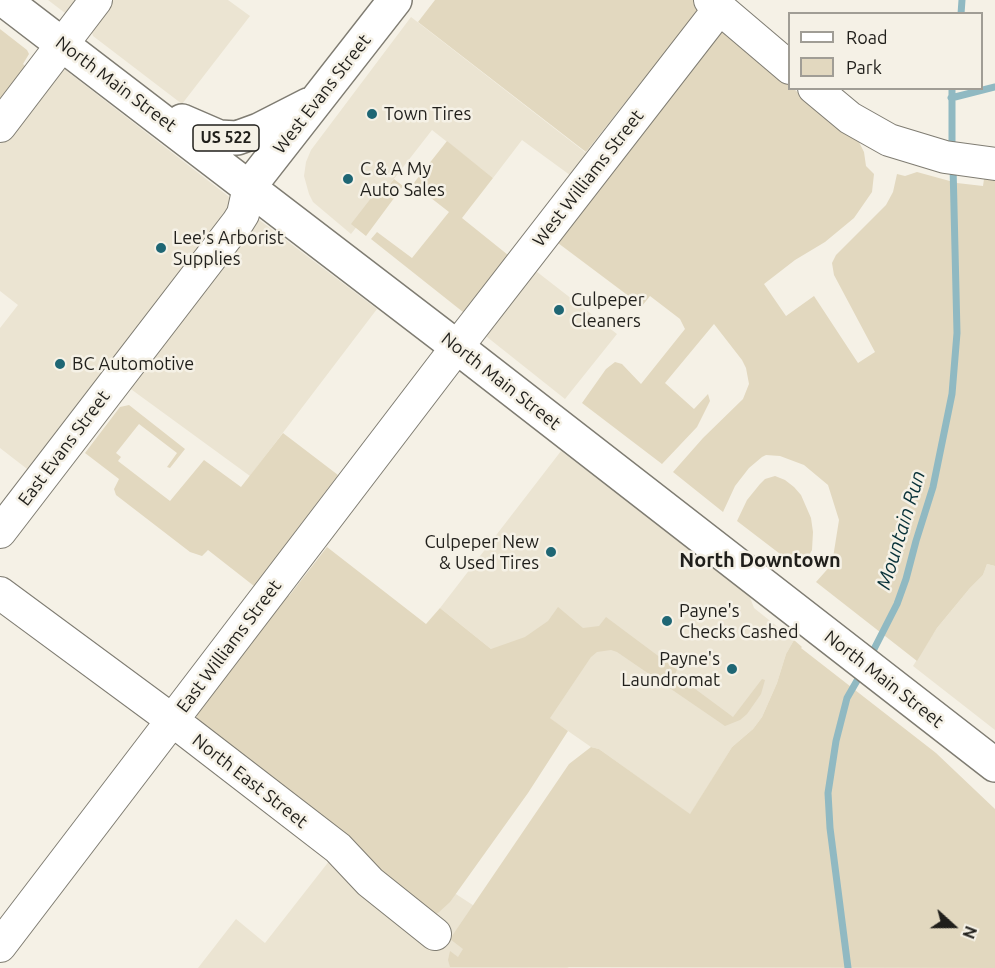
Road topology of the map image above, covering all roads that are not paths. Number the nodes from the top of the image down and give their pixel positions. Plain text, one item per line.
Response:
1 (4, 0) edge
2 (96, 0) edge
3 (395, 0) edge
4 (715, 4) edge
5 (62, 43) junction
6 (788, 67) edge
7 (816, 90) edge
8 (136, 100) junction
9 (316, 102) junction
10 (0, 126) edge
11 (991, 164) edge
12 (249, 187) junction
13 (457, 347) junction
14 (0, 532) edge
15 (0, 593) edge
16 (172, 720) junction
17 (962, 740) junction
18 (995, 765) edge
19 (995, 776) edge
20 (435, 934) dead end
21 (0, 946) edge

1 - 5 main road, North Main Street / US 522
2 - 5 street
3 - 9 main road, West Evans Street / US 522
4 - 6 street
4 - 13 street, West Williams Street
5 - 8 main road, North Main Street / US 522
5 - 10 street
7 - 11 street
8 - 9 main road, US 522
8 - 12 main road, North Main Street / US 522
9 - 12 main road, West Evans Street / US 522
12 - 13 main road, North Main Street
12 - 14 street, East Evans Street
13 - 16 street, East Williams Street
13 - 17 main road, North Main Street
15 - 16 street, North East Street
16 - 20 street, North East Street
16 - 21 street, East Williams Street
17 - 18 main road, North Main Street
17 - 19 main road

